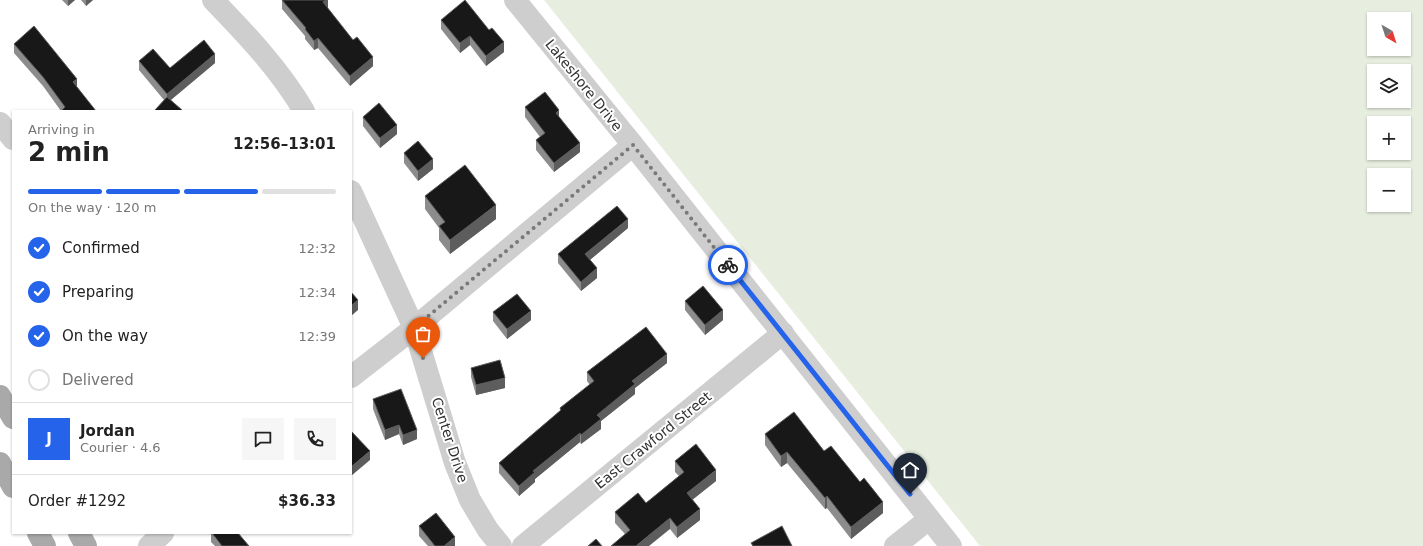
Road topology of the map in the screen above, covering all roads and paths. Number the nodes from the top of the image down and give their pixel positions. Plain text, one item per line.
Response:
1 (213, 0) edge
2 (515, 0) edge
3 (303, 110) edge
4 (0, 123) edge
5 (12, 138) edge
6 (633, 145) junction
7 (352, 193) edge
8 (414, 328) junction
9 (783, 333) junction
10 (352, 376) edge
11 (0, 396) edge
12 (12, 416) edge
13 (0, 463) edge
14 (12, 485) edge
15 (929, 519) junction
16 (39, 534) edge
17 (80, 534) edge
18 (161, 534) edge
19 (45, 546) edge
20 (86, 546) edge
21 (149, 546) edge
22 (501, 546) edge
23 (523, 546) edge
24 (895, 546) edge
25 (951, 546) edge

1 - 3 street
2 - 6 street, Lakeshore Drive
4 - 5 street
6 - 8 street
6 - 9 street, Lakeshore Drive
7 - 8 street, Center Drive
8 - 10 street
8 - 22 street, Center Drive
9 - 15 street, Lakeshore Drive
9 - 23 street, East Crawford Street
11 - 12 main road
13 - 14 main road
15 - 24 street
15 - 25 street, Lakeshore Drive
16 - 19 main road
17 - 20 main road
18 - 21 street

